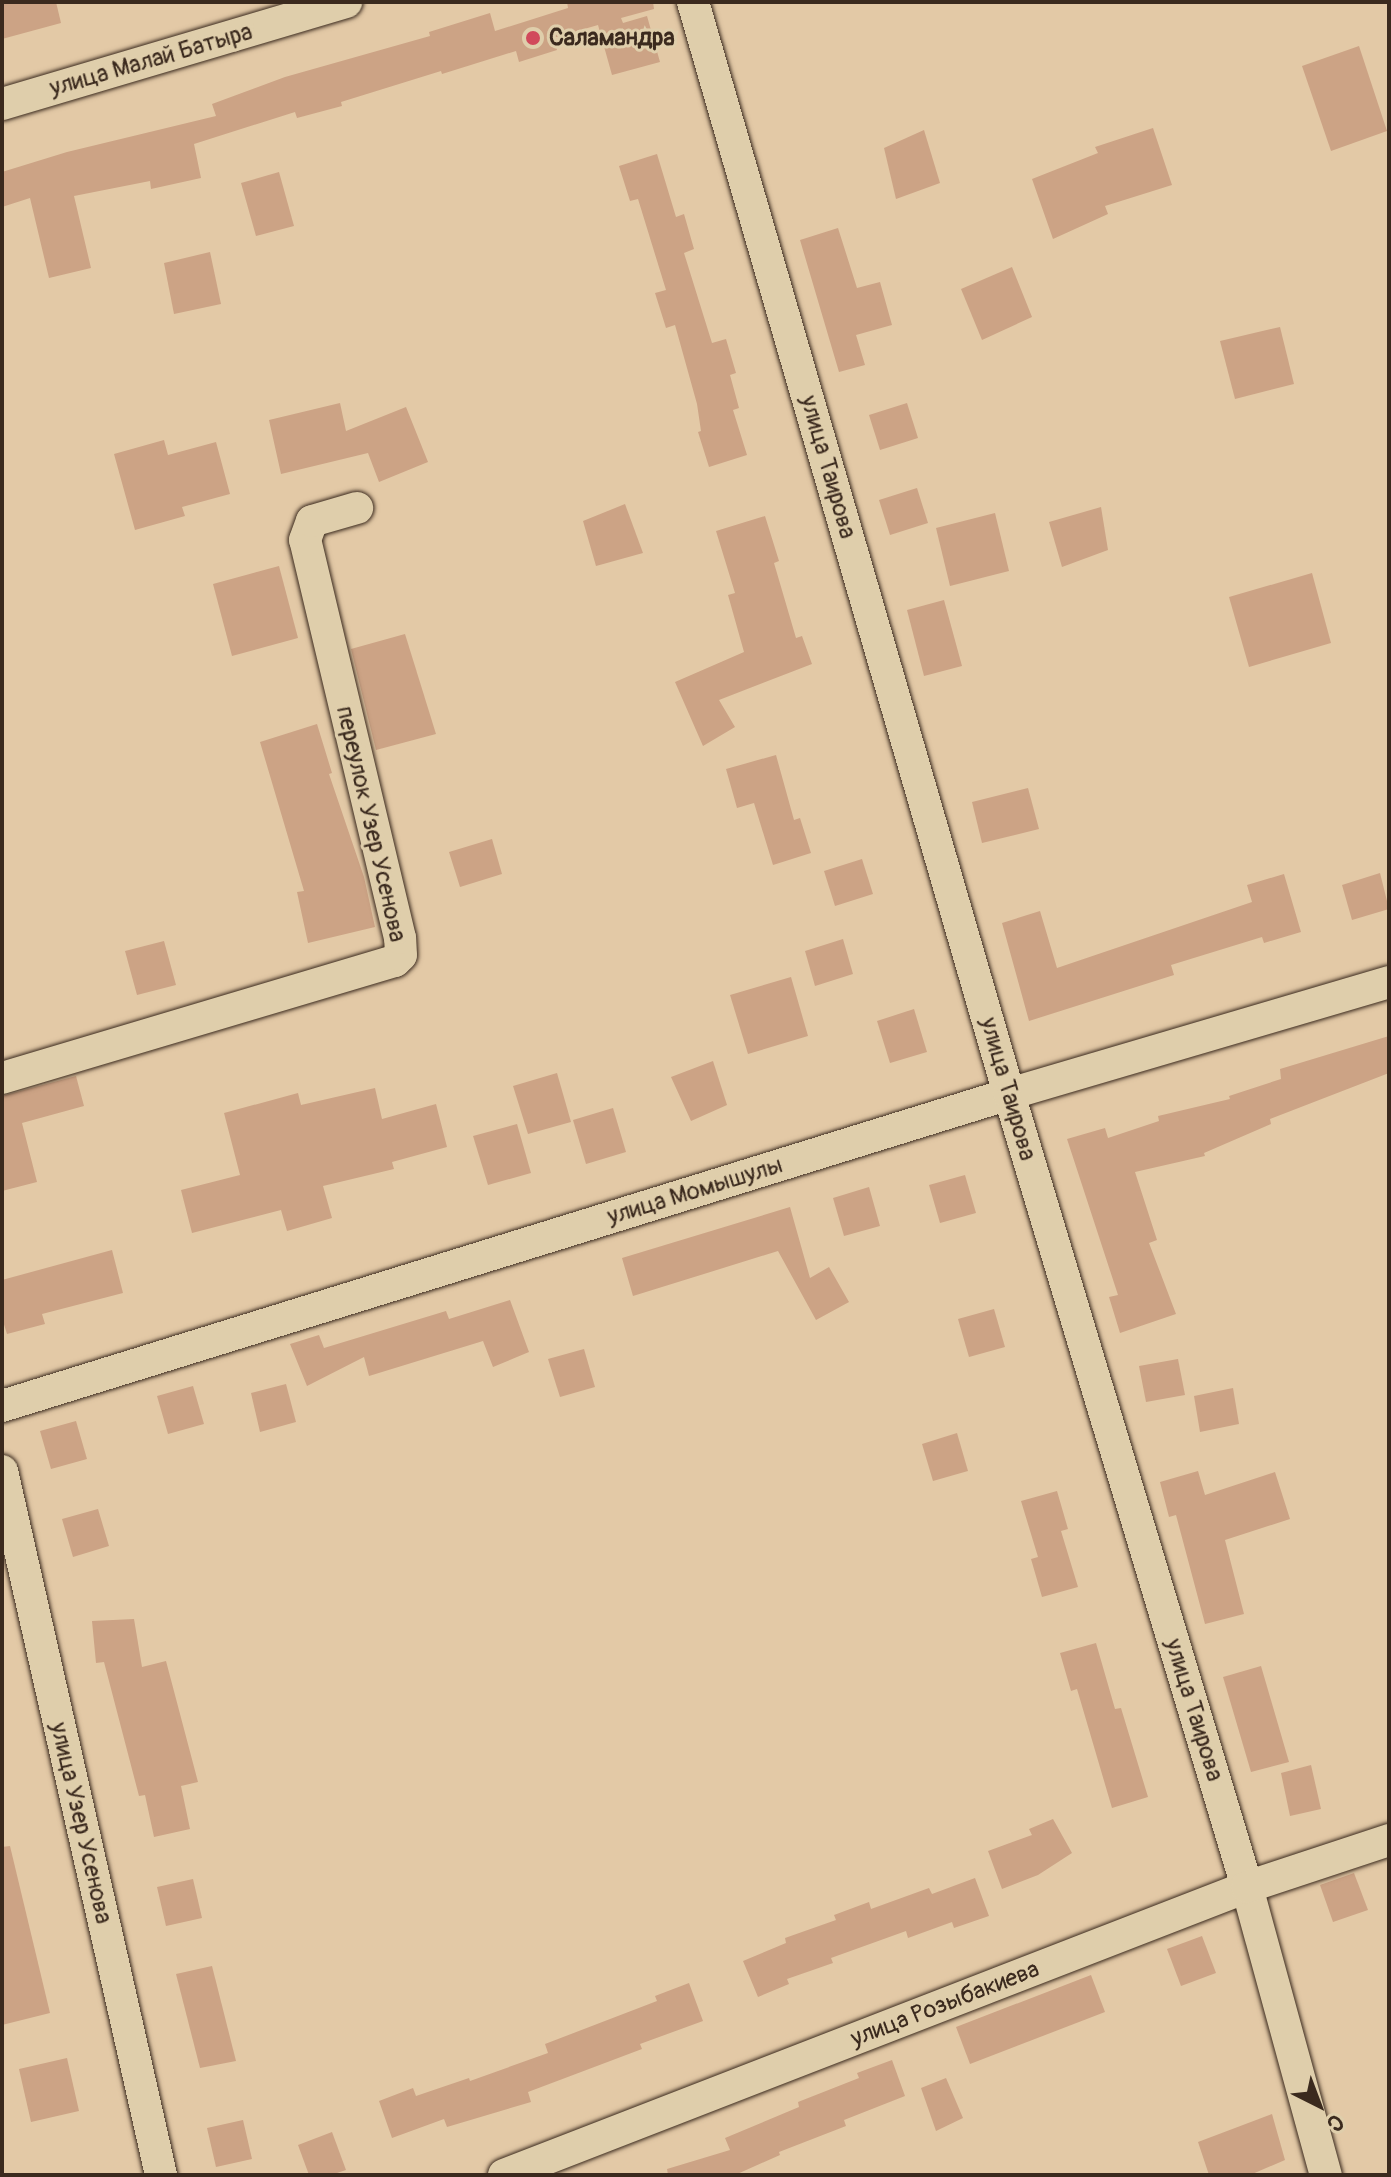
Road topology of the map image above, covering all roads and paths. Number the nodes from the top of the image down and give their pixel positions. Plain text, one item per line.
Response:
1 (346, 2) edge
2 (693, 2) edge
3 (2, 104) edge
4 (357, 508) dead end
5 (1389, 982) edge
6 (2, 1078) edge
7 (1009, 1094) junction
8 (2, 1406) edge
9 (2, 1471) edge
10 (1389, 1840) edge
11 (1247, 1887) junction
12 (161, 2175) edge
13 (504, 2175) edge
14 (1326, 2175) edge

1 - 3 street, улица Малай Батыра
2 - 7 street, улица Таирова
4 - 6 street, переулок Узер Усенова
5 - 7 street, улица Момышулы
7 - 8 street, улица Момышулы
7 - 11 street, улица Таирова
9 - 12 street, улица Узер Усенова
10 - 11 street, улица Розыбакиева
11 - 13 street, улица Розыбакиева
11 - 14 street, улица Таирова

